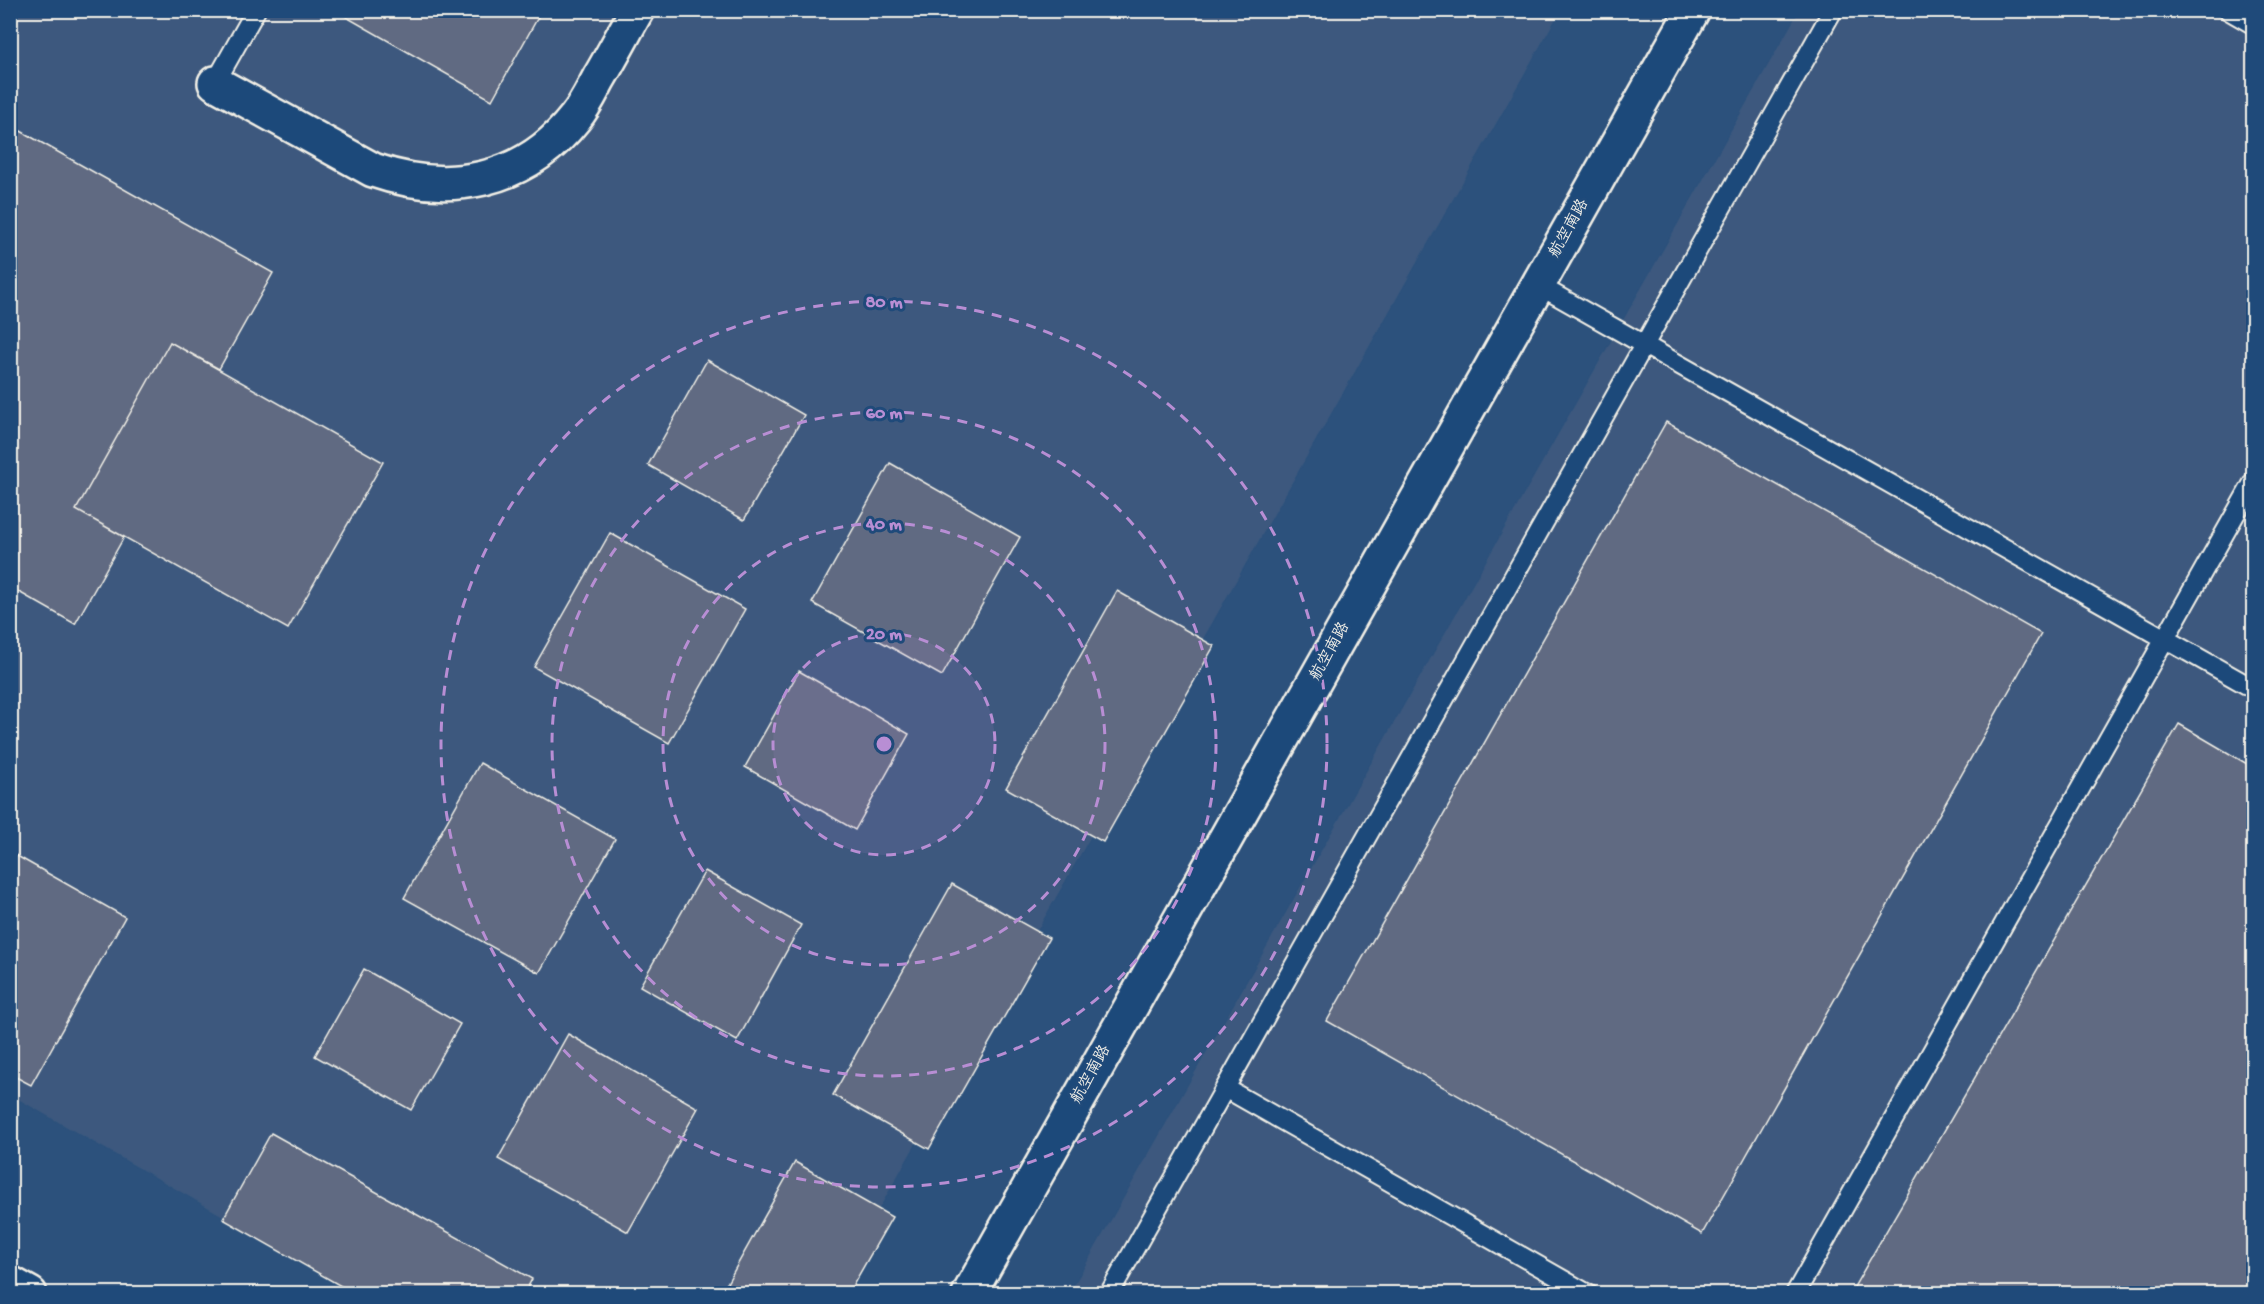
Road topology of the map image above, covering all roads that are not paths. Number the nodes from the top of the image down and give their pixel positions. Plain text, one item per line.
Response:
1 (256, 10) edge
2 (637, 10) edge
3 (1693, 10) edge
4 (1833, 10) edge
5 (2228, 10) edge
6 (2253, 25) edge
7 (215, 83) joint
8 (1538, 285) junction
9 (1644, 345) junction
10 (2253, 481) edge
11 (2165, 638) junction
12 (2253, 688) edge
13 (1225, 1088) junction
14 (10, 1282) edge
15 (30, 1293) edge
16 (969, 1293) edge
17 (1109, 1293) edge
18 (1588, 1293) edge
19 (1795, 1293) edge

1 - 7 lane
2 - 7 street
3 - 8 street, 航空南路
4 - 9 lane
5 - 6 lane
8 - 9 lane
8 - 16 street, 航空南路
9 - 11 lane
9 - 13 lane
10 - 11 lane
11 - 12 lane
11 - 19 lane
13 - 17 lane
13 - 18 lane
14 - 15 street

